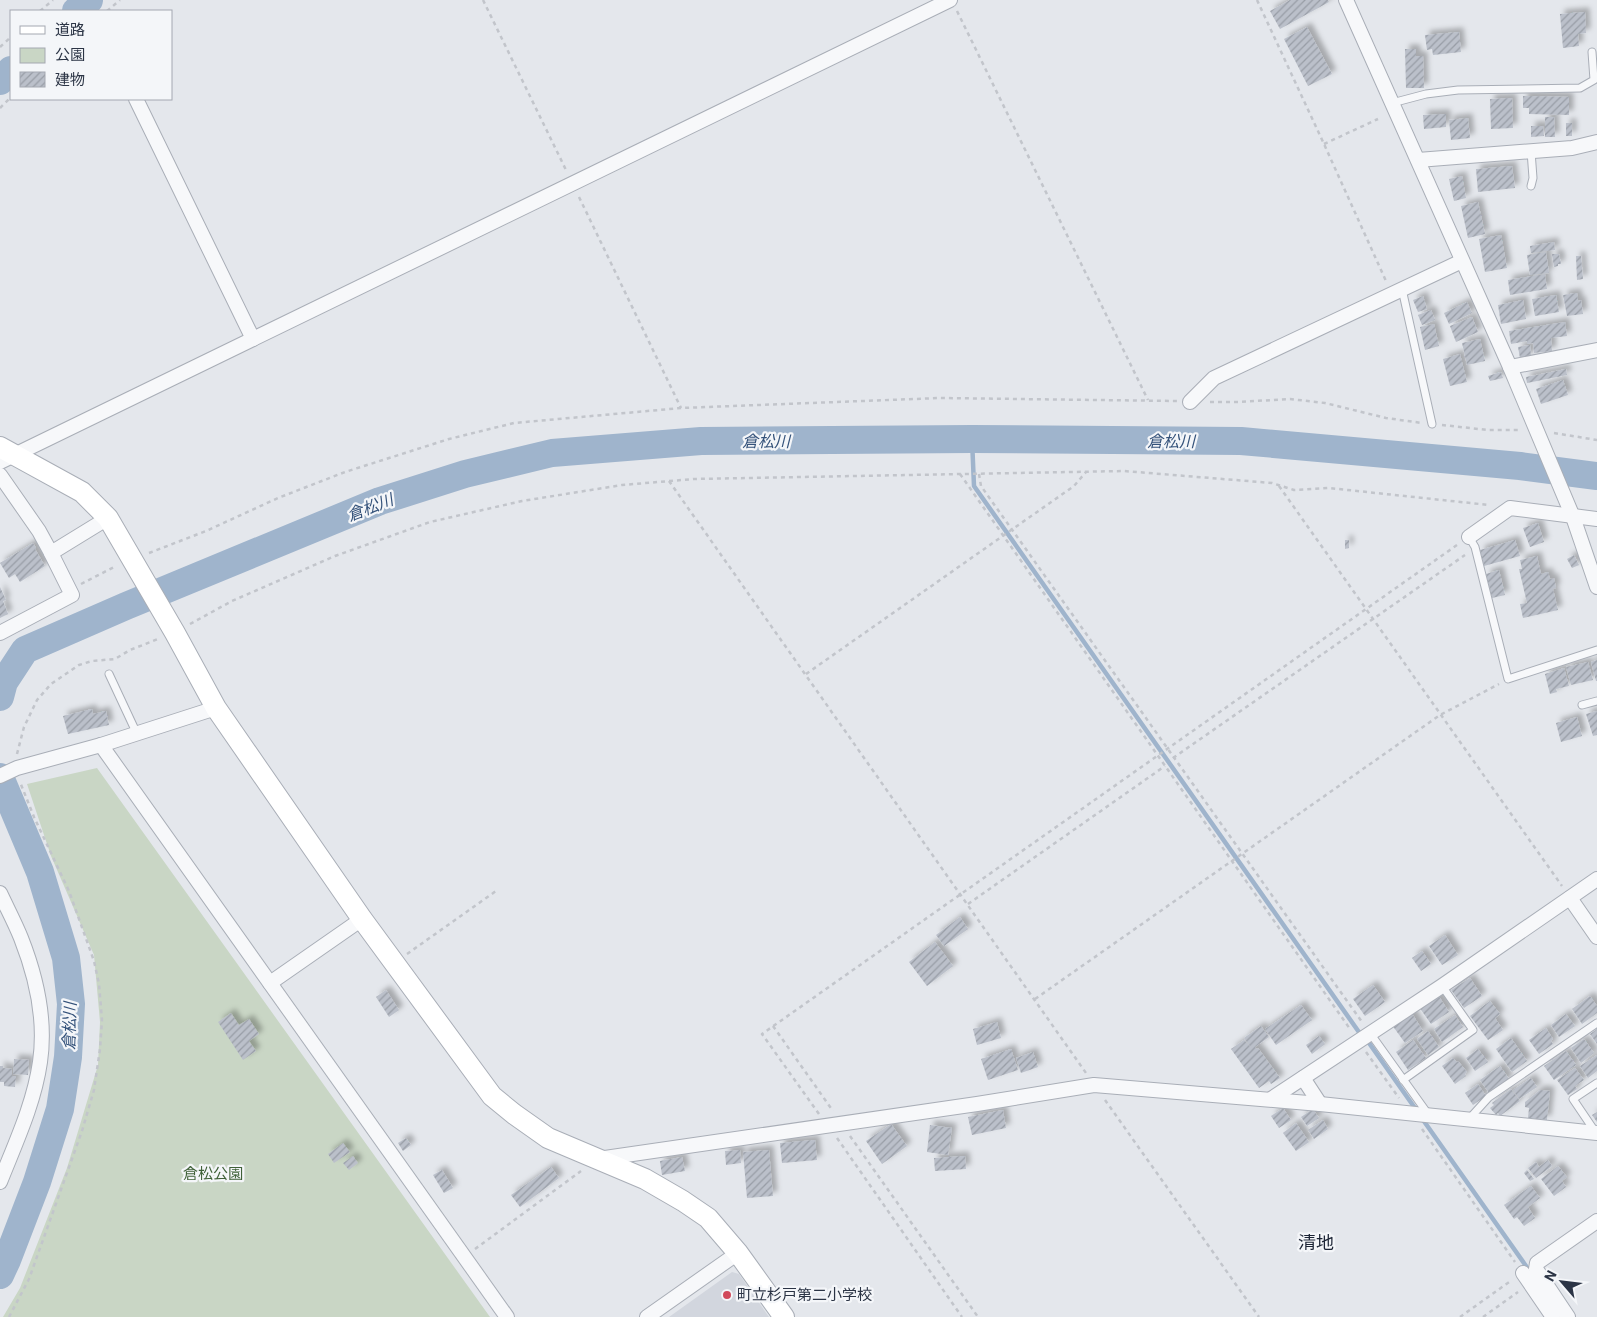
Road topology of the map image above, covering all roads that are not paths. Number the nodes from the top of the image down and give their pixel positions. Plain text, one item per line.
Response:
1 (1346, 0) edge
2 (953, 4) edge
3 (1592, 52) dead end
4 (136, 100) edge
5 (1392, 102) junction
6 (1597, 142) edge
7 (1531, 152) junction
8 (1418, 160) junction
9 (1531, 186) dead end
10 (1462, 260) junction
11 (1397, 292) junction
12 (253, 339) junction
13 (1597, 350) edge
14 (1510, 367) junction
15 (1190, 402) road end
16 (1432, 424) road end
17 (5, 454) edge
18 (0, 475) edge
19 (1574, 517) junction
20 (108, 518) junction
21 (1597, 519) edge
22 (1472, 542) joint
23 (51, 553) junction
24 (1597, 587) edge
25 (0, 633) edge
26 (1597, 650) edge
27 (109, 674) dead end
28 (1597, 701) edge
29 (1582, 705) dead end
30 (216, 708) junction
31 (137, 734) junction
32 (101, 745) junction
33 (0, 776) edge
34 (1597, 879) edge
35 (0, 893) edge
36 (1570, 898) junction
37 (362, 919) junction
38 (1597, 937) edge
39 (270, 983) junction
40 (1442, 986) junction
41 (1597, 1023) edge
42 (1364, 1037) junction
43 (1304, 1078) junction
44 (1403, 1080) junction
45 (1597, 1083) edge
46 (1271, 1099) junction
47 (1320, 1104) junction
48 (1418, 1114) junction
49 (1469, 1119) junction
50 (1596, 1133) edge
51 (595, 1159) junction
52 (0, 1182) edge
53 (1597, 1221) edge
54 (738, 1253) junction
55 (1526, 1278) road end
56 (506, 1317) edge
57 (647, 1317) edge
58 (784, 1317) edge
59 (1554, 1317) edge
60 (1568, 1317) edge

1 - 5 street
2 - 12 street
3 - 5 lane
4 - 12 street
5 - 8 street
6 - 7 street
7 - 8 street
7 - 9 lane
8 - 10 street
10 - 11 street
10 - 14 street
11 - 15 street
11 - 16 lane
12 - 17 street
13 - 14 street
14 - 19 street
17 - 20 street
18 - 23 street
19 - 21 street
19 - 22 street
19 - 24 street
20 - 23 street
20 - 30 street
22 - 26 lane
23 - 25 street
27 - 31 lane
28 - 29 lane
30 - 31 street
30 - 37 street
31 - 32 street
32 - 33 street
32 - 39 street
34 - 36 street
35 - 52 street
36 - 38 street
36 - 40 street
37 - 39 street
37 - 51 street
39 - 56 street
40 - 42 street
40 - 44 lane
41 - 49 lane
42 - 43 street
42 - 44 lane
43 - 46 street
43 - 47 street
44 - 48 lane
45 - 50 lane
46 - 47 street
46 - 51 street
47 - 48 street
48 - 49 street
49 - 50 street
51 - 54 street
53 - 60 street
54 - 57 street
54 - 58 street
55 - 59 street

